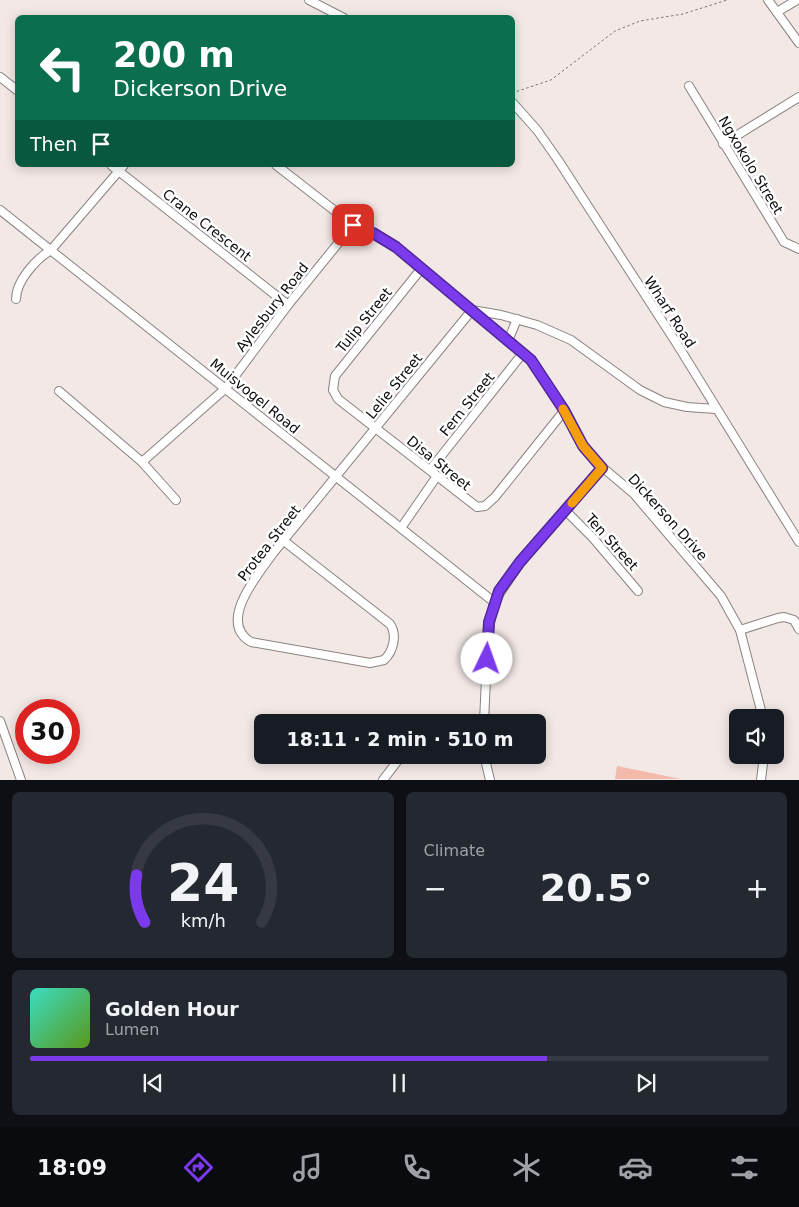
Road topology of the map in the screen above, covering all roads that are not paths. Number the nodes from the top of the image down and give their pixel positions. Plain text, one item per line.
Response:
1 (309, 0) edge
2 (768, 0) edge
3 (797, 0) edge
4 (777, 12) junction
5 (338, 15) edge
6 (799, 43) edge
7 (0, 77) edge
8 (689, 86) dead end
9 (15, 89) edge
10 (799, 97) edge
11 (515, 105) edge
12 (723, 144) junction
13 (279, 167) edge
14 (121, 168) edge
15 (0, 210) edge
16 (353, 225) junction
17 (799, 249) edge
18 (51, 250) junction
19 (421, 269) junction
20 (16, 299) dead end
21 (288, 305) junction
22 (472, 310) junction
23 (517, 319) junction
24 (508, 340) junction
25 (524, 353) junction
26 (226, 388) junction
27 (333, 390) joint
28 (59, 391) dead end
29 (716, 409) junction
30 (564, 410) junction
31 (376, 428) junction
32 (142, 462) junction
33 (602, 468) junction
34 (430, 470) junction
35 (437, 476) junction
36 (336, 478) junction
37 (176, 500) dead end
38 (566, 511) junction
39 (401, 528) junction
40 (284, 541) junction
41 (799, 542) edge
42 (638, 591) dead end
43 (494, 602) junction
44 (799, 629) edge
45 (740, 630) junction
46 (761, 709) edge
47 (484, 714) edge
48 (0, 721) edge
49 (395, 764) edge
50 (486, 764) edge
51 (763, 764) edge
52 (18, 778) edge
53 (384, 779) edge
54 (490, 780) edge
55 (761, 780) edge

1 - 5 street
2 - 4 street
3 - 4 street
4 - 6 street
7 - 9 street
8 - 12 street, Ngxokolo Street
10 - 12 street
11 - 29 street, Wharf Road
12 - 17 street, Ngxokolo Street
13 - 16 street, Dickerson Drive
14 - 18 street
14 - 21 street, Crane Crescent
15 - 18 street, Muisvogel Road
16 - 19 street, Dickerson Drive
16 - 21 street, Aylesbury Road
18 - 20 street
18 - 26 street, Muisvogel Road
19 - 22 street, Dickerson Drive
19 - 27 street, Tulip Street
21 - 26 street, Aylesbury Road
22 - 23 street
22 - 24 street, Dickerson Drive
22 - 31 street, Lelie Street
23 - 24 street
23 - 29 street
24 - 25 street, Dickerson Drive
25 - 30 street, Dickerson Drive
25 - 34 street, Fern Street
26 - 32 street, Aylesbury Road
26 - 36 street, Muisvogel Road
27 - 31 street, Disa Street
28 - 32 street
29 - 41 street, Wharf Road
30 - 33 street, Dickerson Drive
30 - 35 street, Disa Street
31 - 34 street, Disa Street
31 - 36 street, Lelie Street
32 - 37 street
33 - 38 street
33 - 45 street, Dickerson Drive
34 - 35 street, Disa Street
35 - 39 street
36 - 39 street, Muisvogel Road
36 - 40 street, Protea Street
38 - 42 street, Ten Street
38 - 43 street
39 - 43 street, Muisvogel Road
40 - 40 street, Protea Street
43 - 47 street
44 - 45 street
45 - 46 street, Dickerson Drive
48 - 52 street
49 - 53 street
50 - 54 street
51 - 55 street

